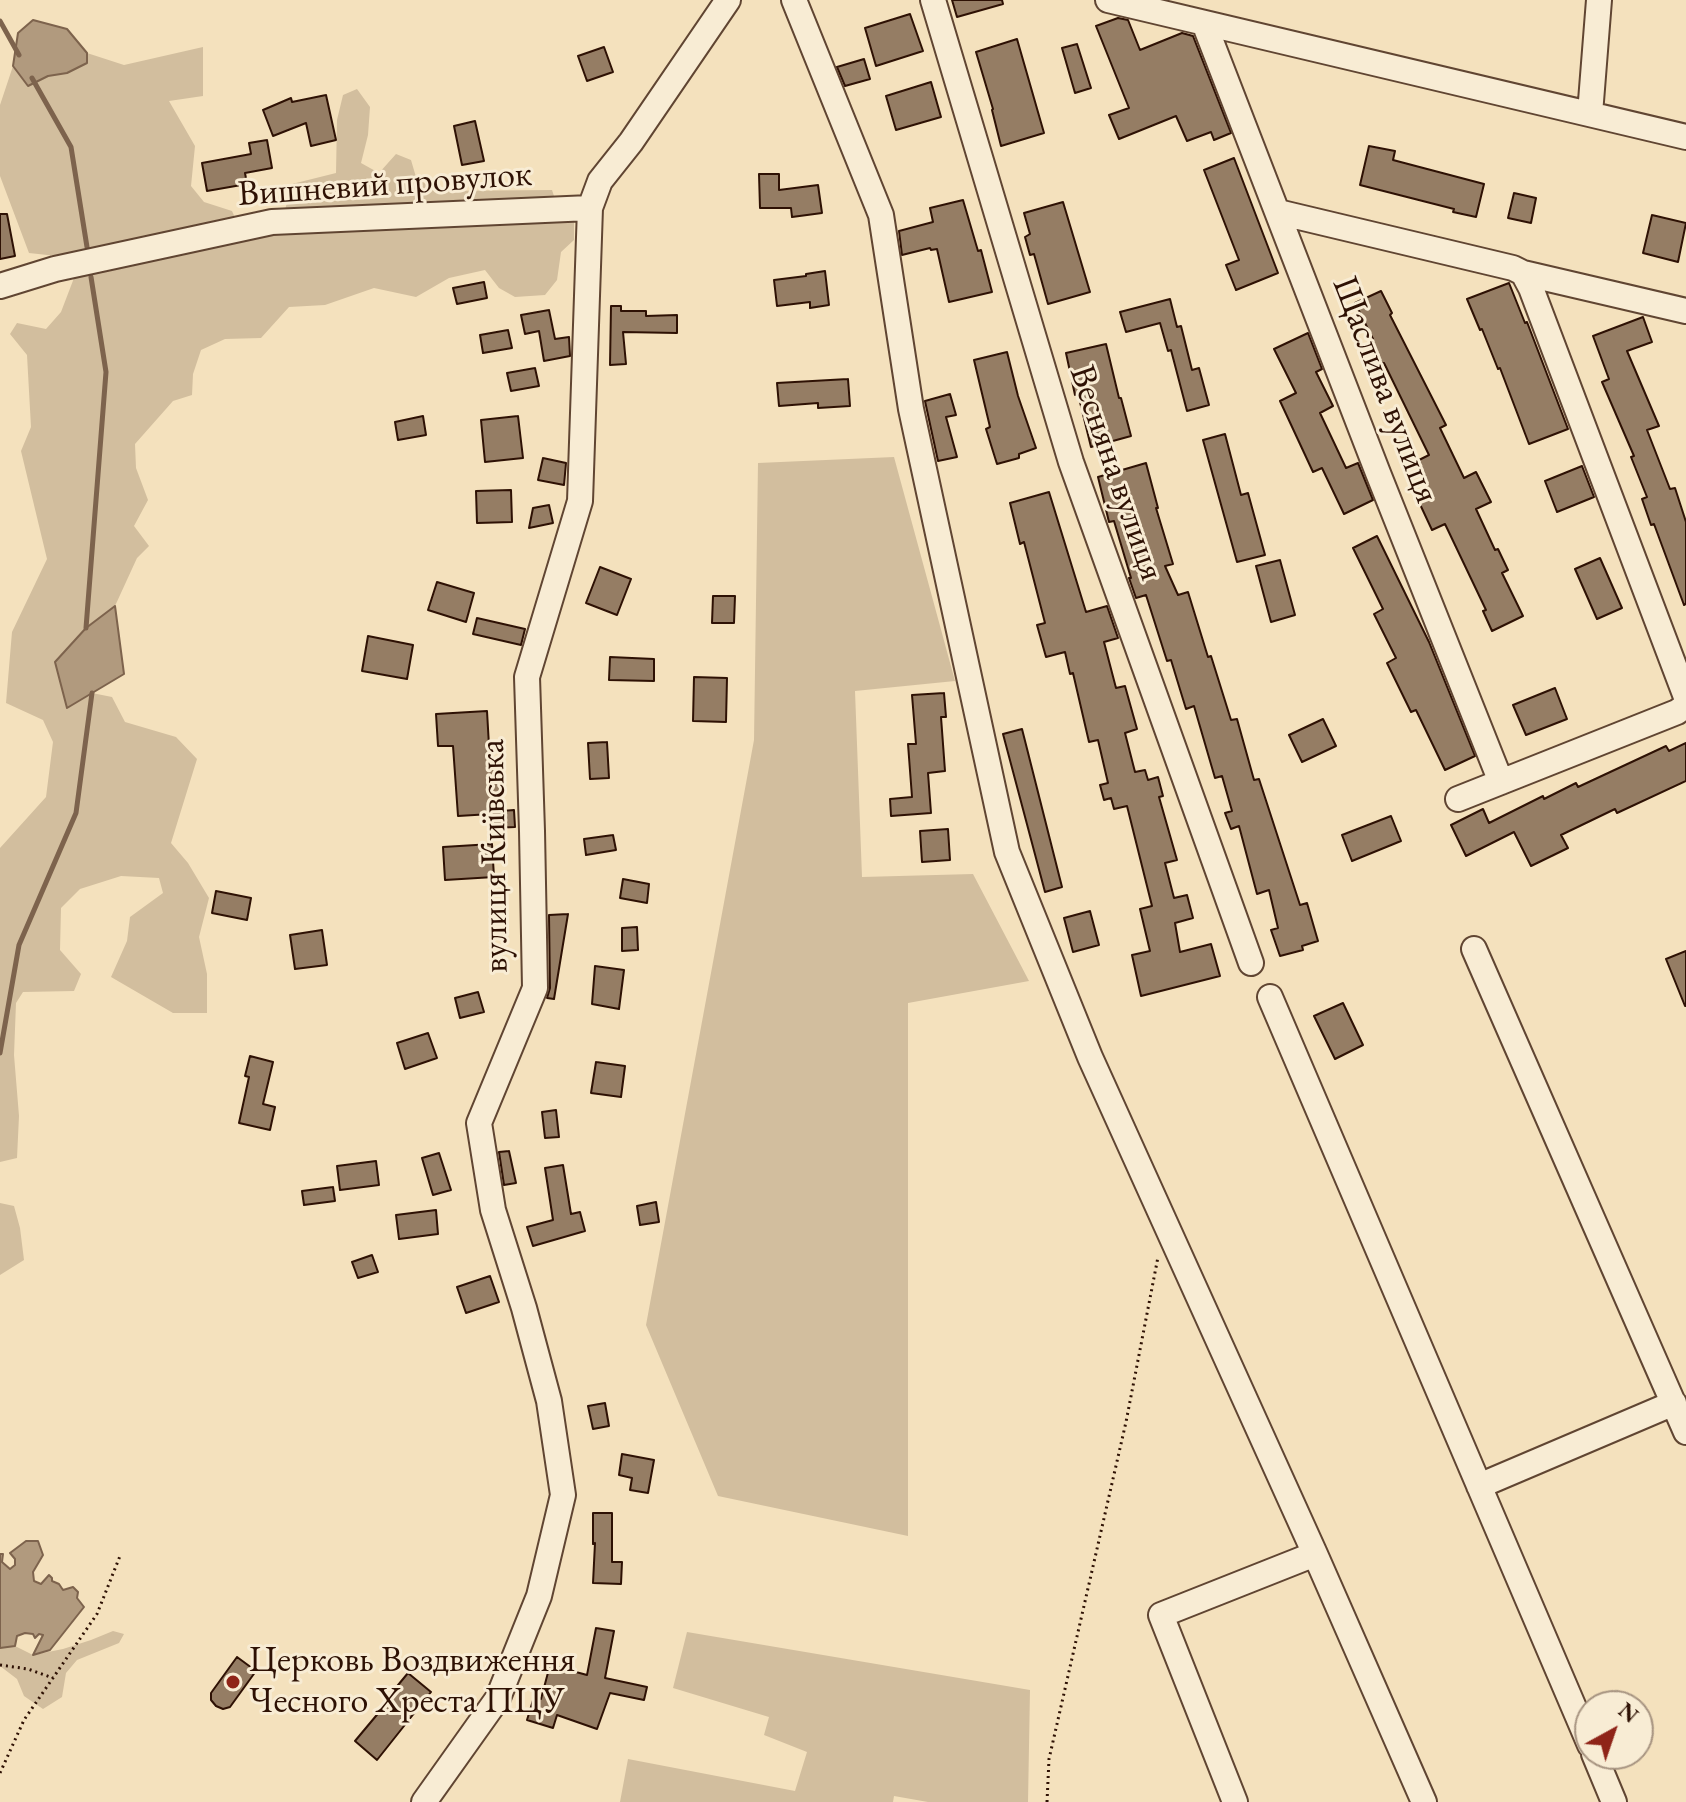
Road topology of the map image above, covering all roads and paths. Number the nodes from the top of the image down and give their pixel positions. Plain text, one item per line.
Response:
1 (728, 0) edge
2 (794, 0) edge
3 (933, 0) edge
4 (1108, 0) edge
5 (1599, 0) edge
6 (1204, 23) junction
7 (1590, 114) junction
8 (1686, 137) edge
9 (590, 208) junction
10 (1278, 212) junction
11 (1523, 273) junction
12 (0, 286) edge
13 (1686, 311) edge
14 (1685, 703) edge
15 (1501, 782) junction
16 (1458, 799) dead end
17 (1474, 949) dead end
18 (1251, 963) dead end
19 (1270, 997) dead end
20 (1164, 1223) junction
21 (1674, 1403) junction
22 (1686, 1432) edge
23 (1479, 1486) junction
24 (1315, 1554) junction
25 (120, 1556) dead end
26 (0, 1665) edge
27 (53, 1678) junction
28 (1574, 1708) edge
29 (1601, 1770) edge
30 (0, 1773) edge
31 (424, 1802) edge
32 (1047, 1802) edge
33 (1235, 1802) edge
34 (1424, 1802) edge
35 (1614, 1802) edge

1 - 9 street, вулиця Київська
2 - 20 street
3 - 18 street, Весняна вулиця
4 - 6 street
5 - 7 street
6 - 7 street
6 - 10 street, Щаслива вулиця
7 - 8 street
9 - 12 street, Вишневий провулок
9 - 31 street, вулиця Київська
10 - 11 street
10 - 15 street, Щаслива вулиця
11 - 13 street
11 - 14 street
14 - 15 street
15 - 16 street
17 - 21 street
19 - 23 street
20 - 24 street
20 - 32 path
21 - 22 street
21 - 23 street
23 - 28 street
24 - 33 street
24 - 34 street
25 - 27 path
26 - 27 path
27 - 30 path
29 - 35 street

